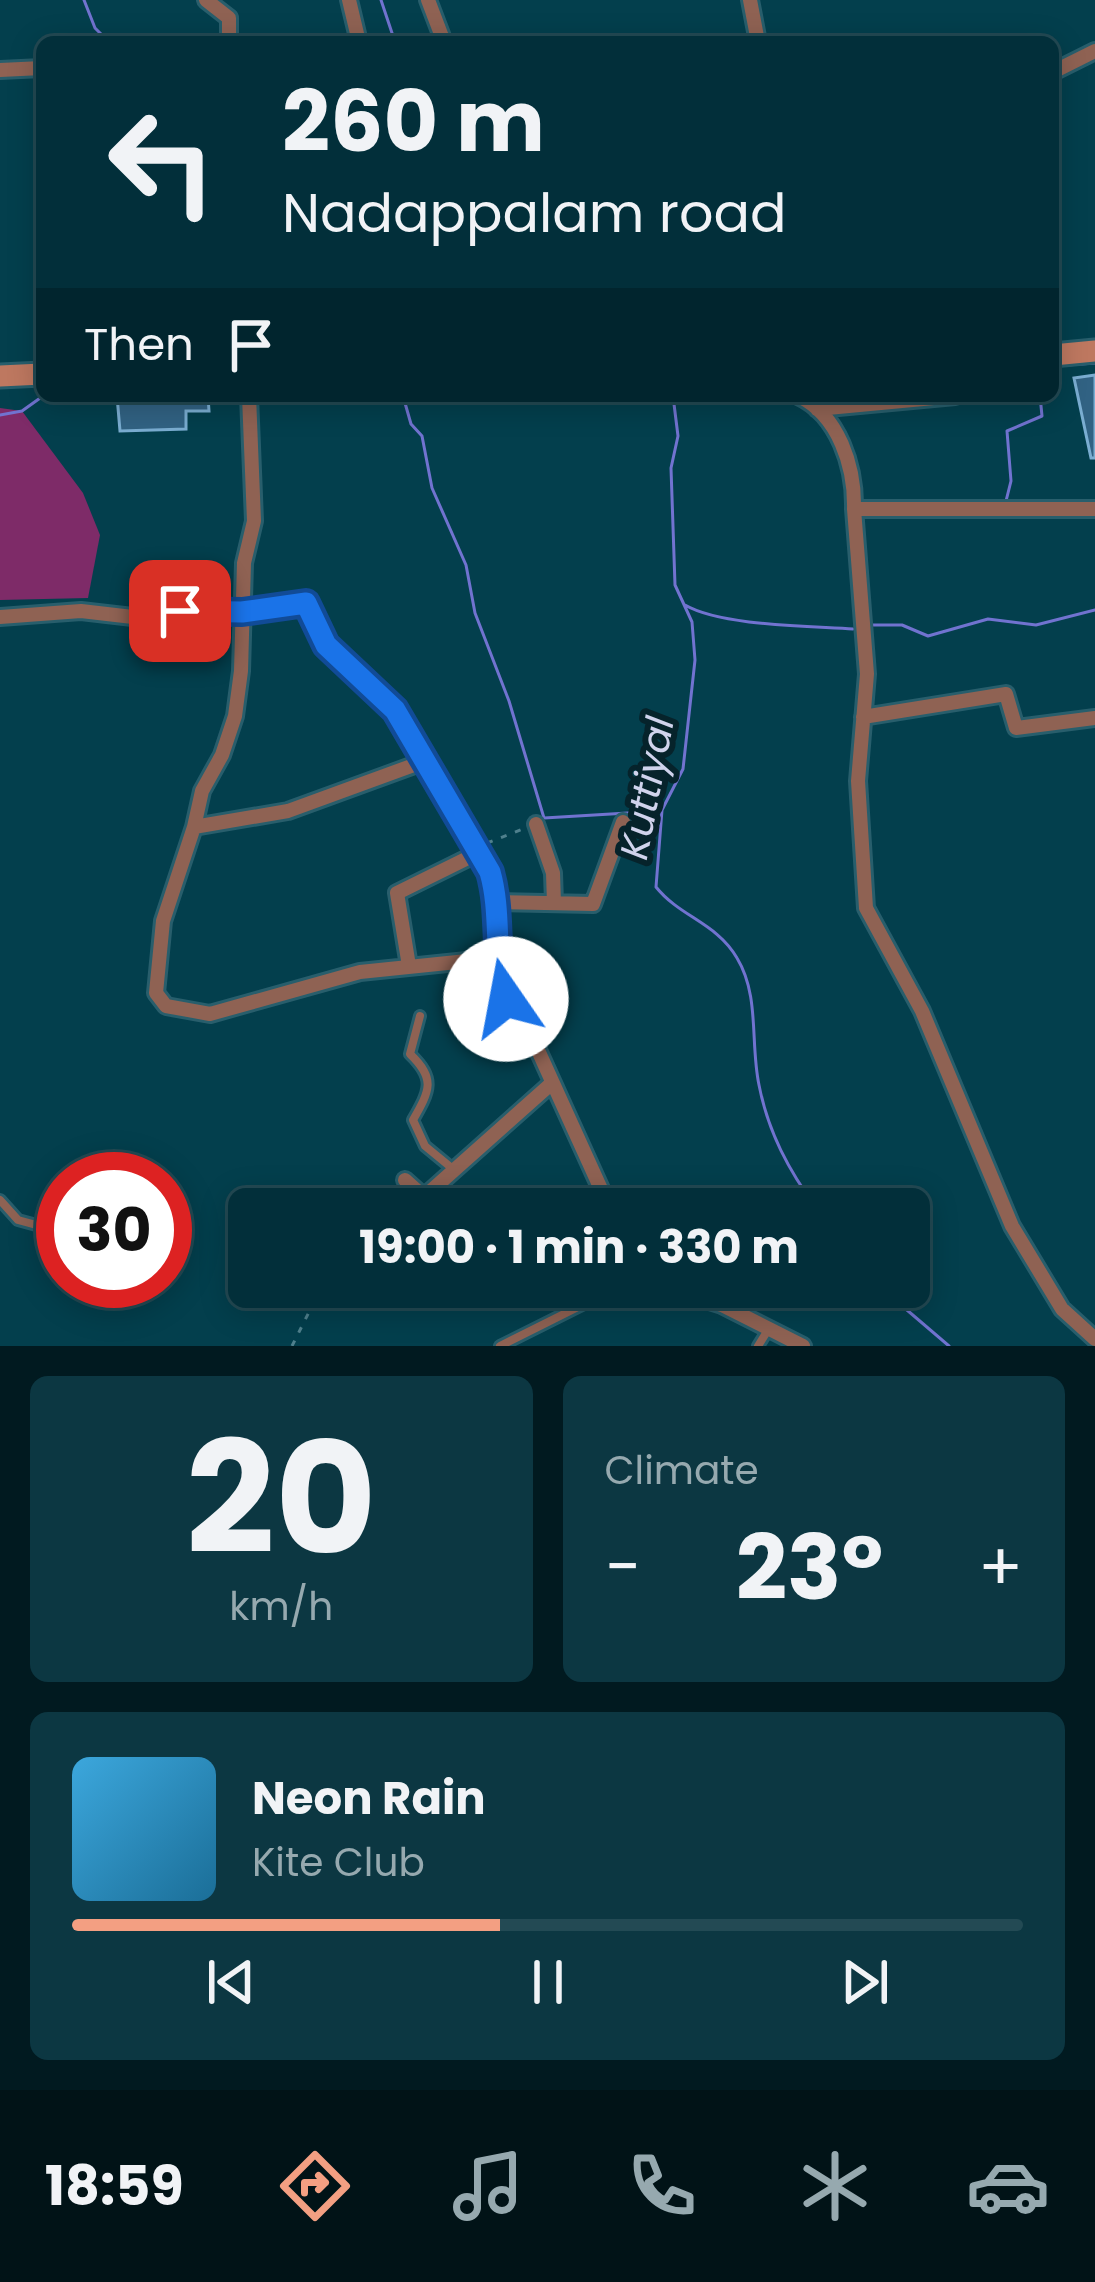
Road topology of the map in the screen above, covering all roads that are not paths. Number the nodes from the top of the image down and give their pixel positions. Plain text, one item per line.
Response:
1 (206, 0) edge
2 (349, 0) edge
3 (428, 0) edge
4 (750, 0) edge
5 (229, 36) edge
6 (358, 36) edge
7 (442, 36) edge
8 (757, 36) edge
9 (1095, 51) edge
10 (36, 68) edge
11 (1059, 69) edge
12 (0, 70) edge
13 (1095, 352) edge
14 (1059, 355) edge
15 (36, 374) edge
16 (0, 376) edge
17 (250, 402) edge
18 (807, 402) edge
19 (892, 402) edge
20 (817, 409) junction
21 (1095, 508) edge
22 (854, 509) junction
23 (242, 612) junction
24 (0, 617) edge
25 (863, 717) junction
26 (1095, 718) edge
27 (425, 761) junction
28 (622, 822) dead end
29 (536, 824) road end
30 (194, 827) junction
31 (478, 849) junction
32 (497, 902) junction
33 (554, 903) junction
34 (496, 958) junction
35 (410, 966) junction
36 (420, 1016) dead end
37 (552, 1083) junction
38 (454, 1170) junction
39 (405, 1180) road end
40 (600, 1188) edge
41 (0, 1200) edge
42 (36, 1224) edge
43 (577, 1308) edge
44 (728, 1308) edge
45 (769, 1328) junction
46 (1095, 1339) edge
47 (500, 1346) edge
48 (758, 1346) edge
49 (803, 1346) edge

1 - 5 street
2 - 6 street
3 - 7 street
4 - 8 street
9 - 11 street
10 - 12 street
13 - 14 main road
15 - 16 main road
17 - 23 street
18 - 20 street
19 - 20 street
20 - 22 street
21 - 22 street
22 - 25 street
23 - 24 street
23 - 27 street
23 - 30 street
25 - 26 street
25 - 46 street
27 - 30 street
27 - 31 street
28 - 33 street
29 - 33 street
30 - 35 street
31 - 32 street
31 - 35 street
32 - 33 street
32 - 34 street
34 - 35 street
34 - 37 street
36 - 38 lane
37 - 38 street
37 - 40 street
38 - 39 street
41 - 42 lane
43 - 47 lane
44 - 45 street
45 - 48 lane
45 - 49 street

